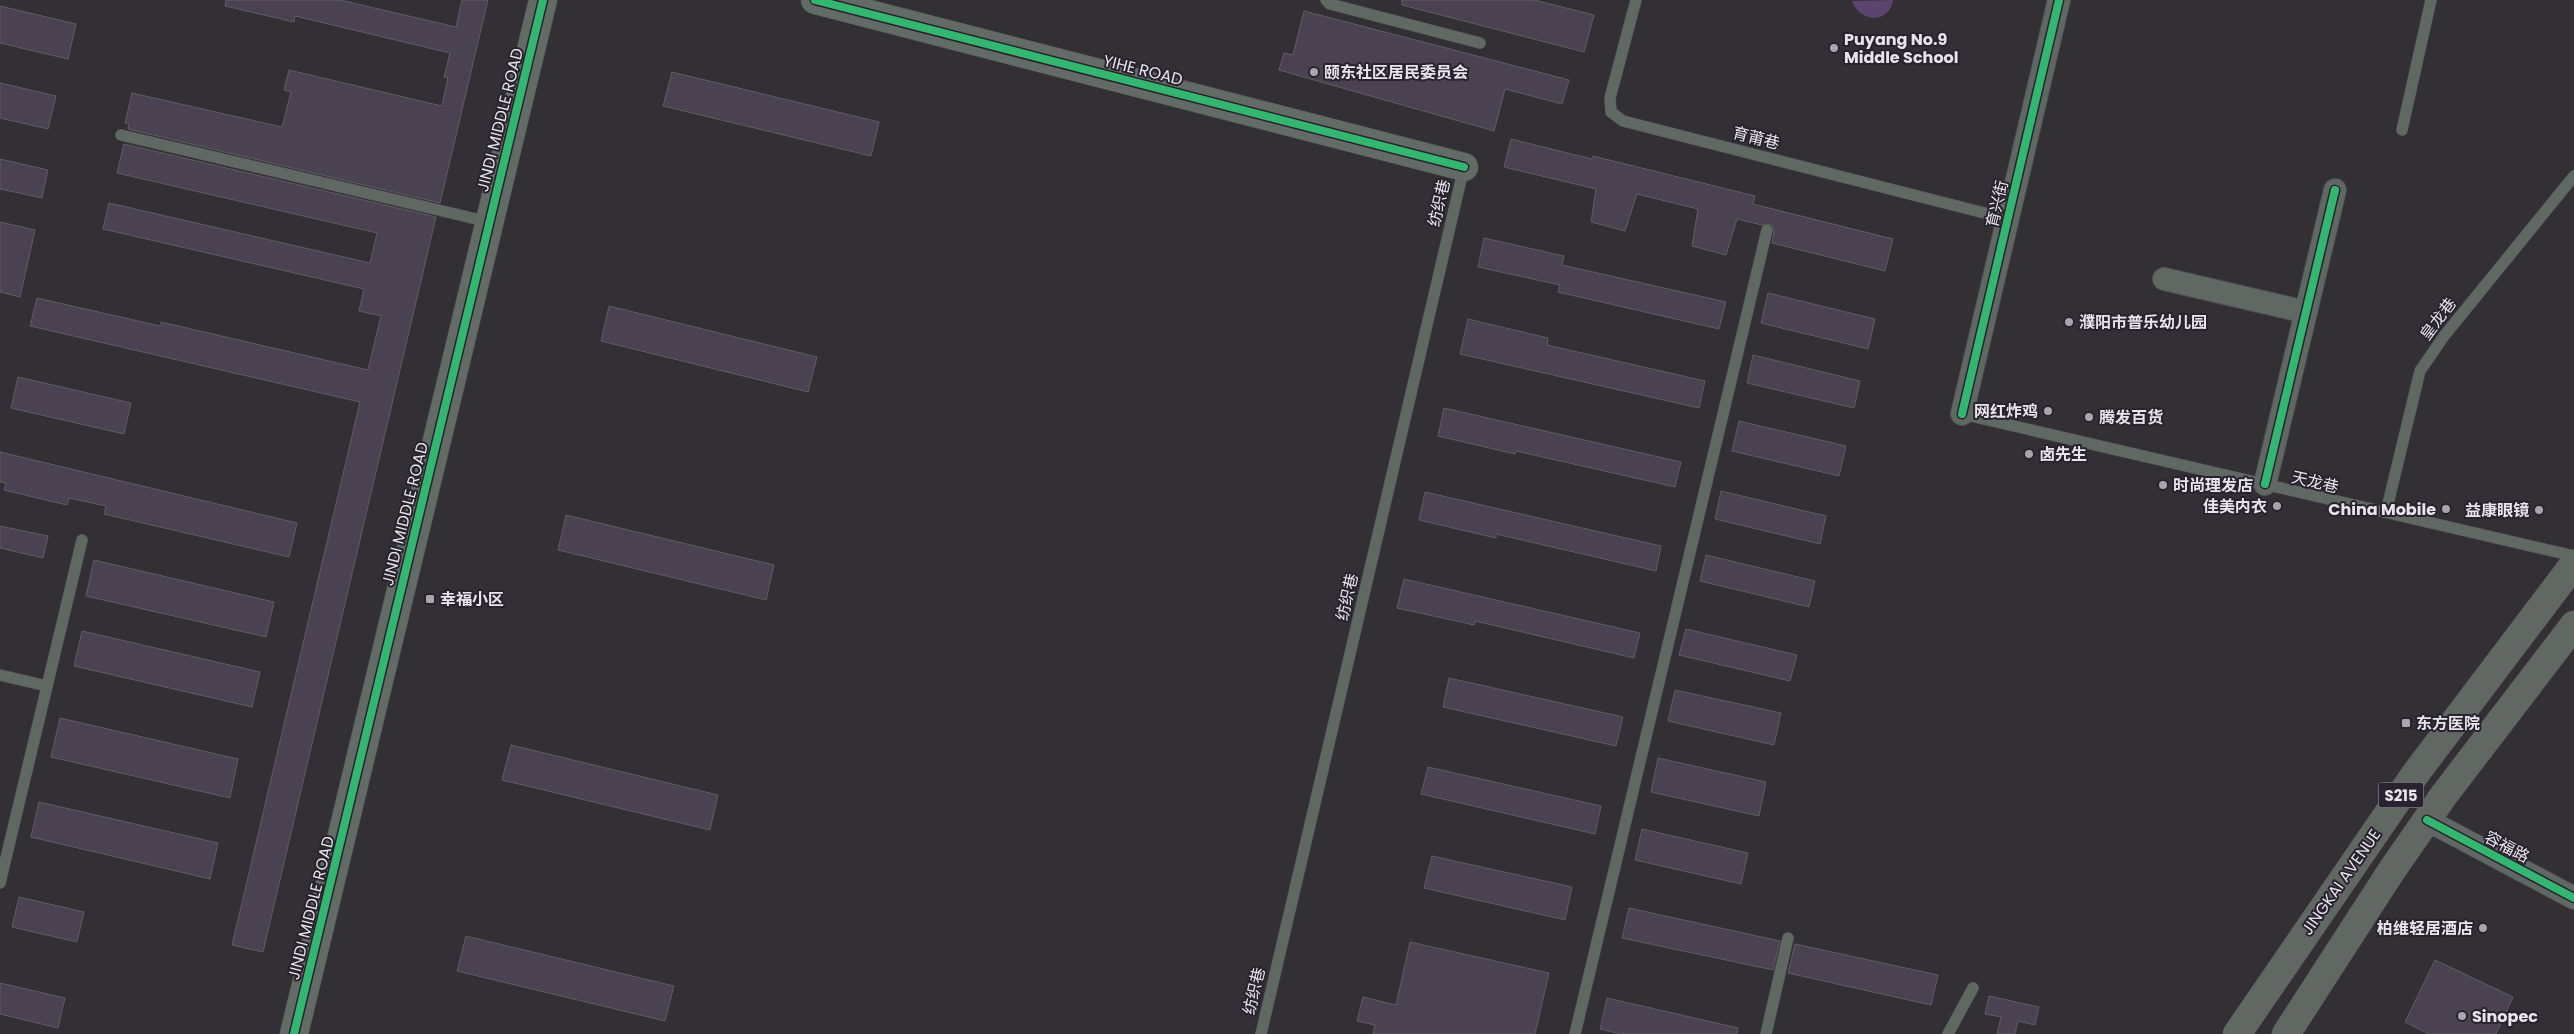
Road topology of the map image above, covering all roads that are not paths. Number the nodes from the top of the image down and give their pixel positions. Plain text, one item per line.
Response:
1 (543, 0) edge
2 (815, 0) edge
3 (1326, 0) edge
4 (1636, 0) edge
5 (2059, 0) edge
6 (2431, 0) edge
7 (1480, 42) dead end
8 (2402, 130) dead end
9 (121, 135) dead end
10 (1464, 167) joint
11 (2574, 176) edge
12 (2335, 190) dead end
13 (2008, 219) junction
14 (490, 222) junction
15 (1767, 230) dead end
16 (2164, 279) dead end
17 (2306, 312) junction
18 (1962, 414) joint
19 (2265, 484) junction
20 (2386, 512) junction
21 (82, 540) dead end
22 (2574, 556) edge
23 (2574, 564) edge
24 (2574, 625) edge
25 (0, 675) edge
26 (47, 686) junction
27 (2427, 820) junction
28 (0, 883) edge
29 (2574, 898) edge
30 (1788, 938) dead end
31 (1972, 988) dead end
32 (294, 1034) edge
33 (1261, 1034) edge
34 (1575, 1034) edge
35 (1766, 1034) edge
36 (1948, 1034) edge
37 (2237, 1034) edge
38 (2286, 1034) edge

1 - 14 street, JINDI MIDDLE ROAD
2 - 10 street, YIHE ROAD
3 - 7 lane
4 - 13 lane, 育莆巷
5 - 13 street, 育兴街
6 - 8 lane
9 - 14 lane
10 - 33 lane, 纺织巷
11 - 20 lane, 皇龙巷
12 - 17 street
13 - 18 street, 育兴街
14 - 32 street, JINDI MIDDLE ROAD
15 - 34 lane
16 - 17 street
17 - 19 street
18 - 19 lane, 天龙巷
19 - 20 lane, 天龙巷
20 - 22 lane, 天龙巷
21 - 26 lane
23 - 37 main road, JINGKAI AVENUE / S215
24 - 27 main road, S215
25 - 26 lane
26 - 28 lane
27 - 29 street, 容福路
27 - 38 main road, S215
30 - 35 lane
31 - 36 lane

